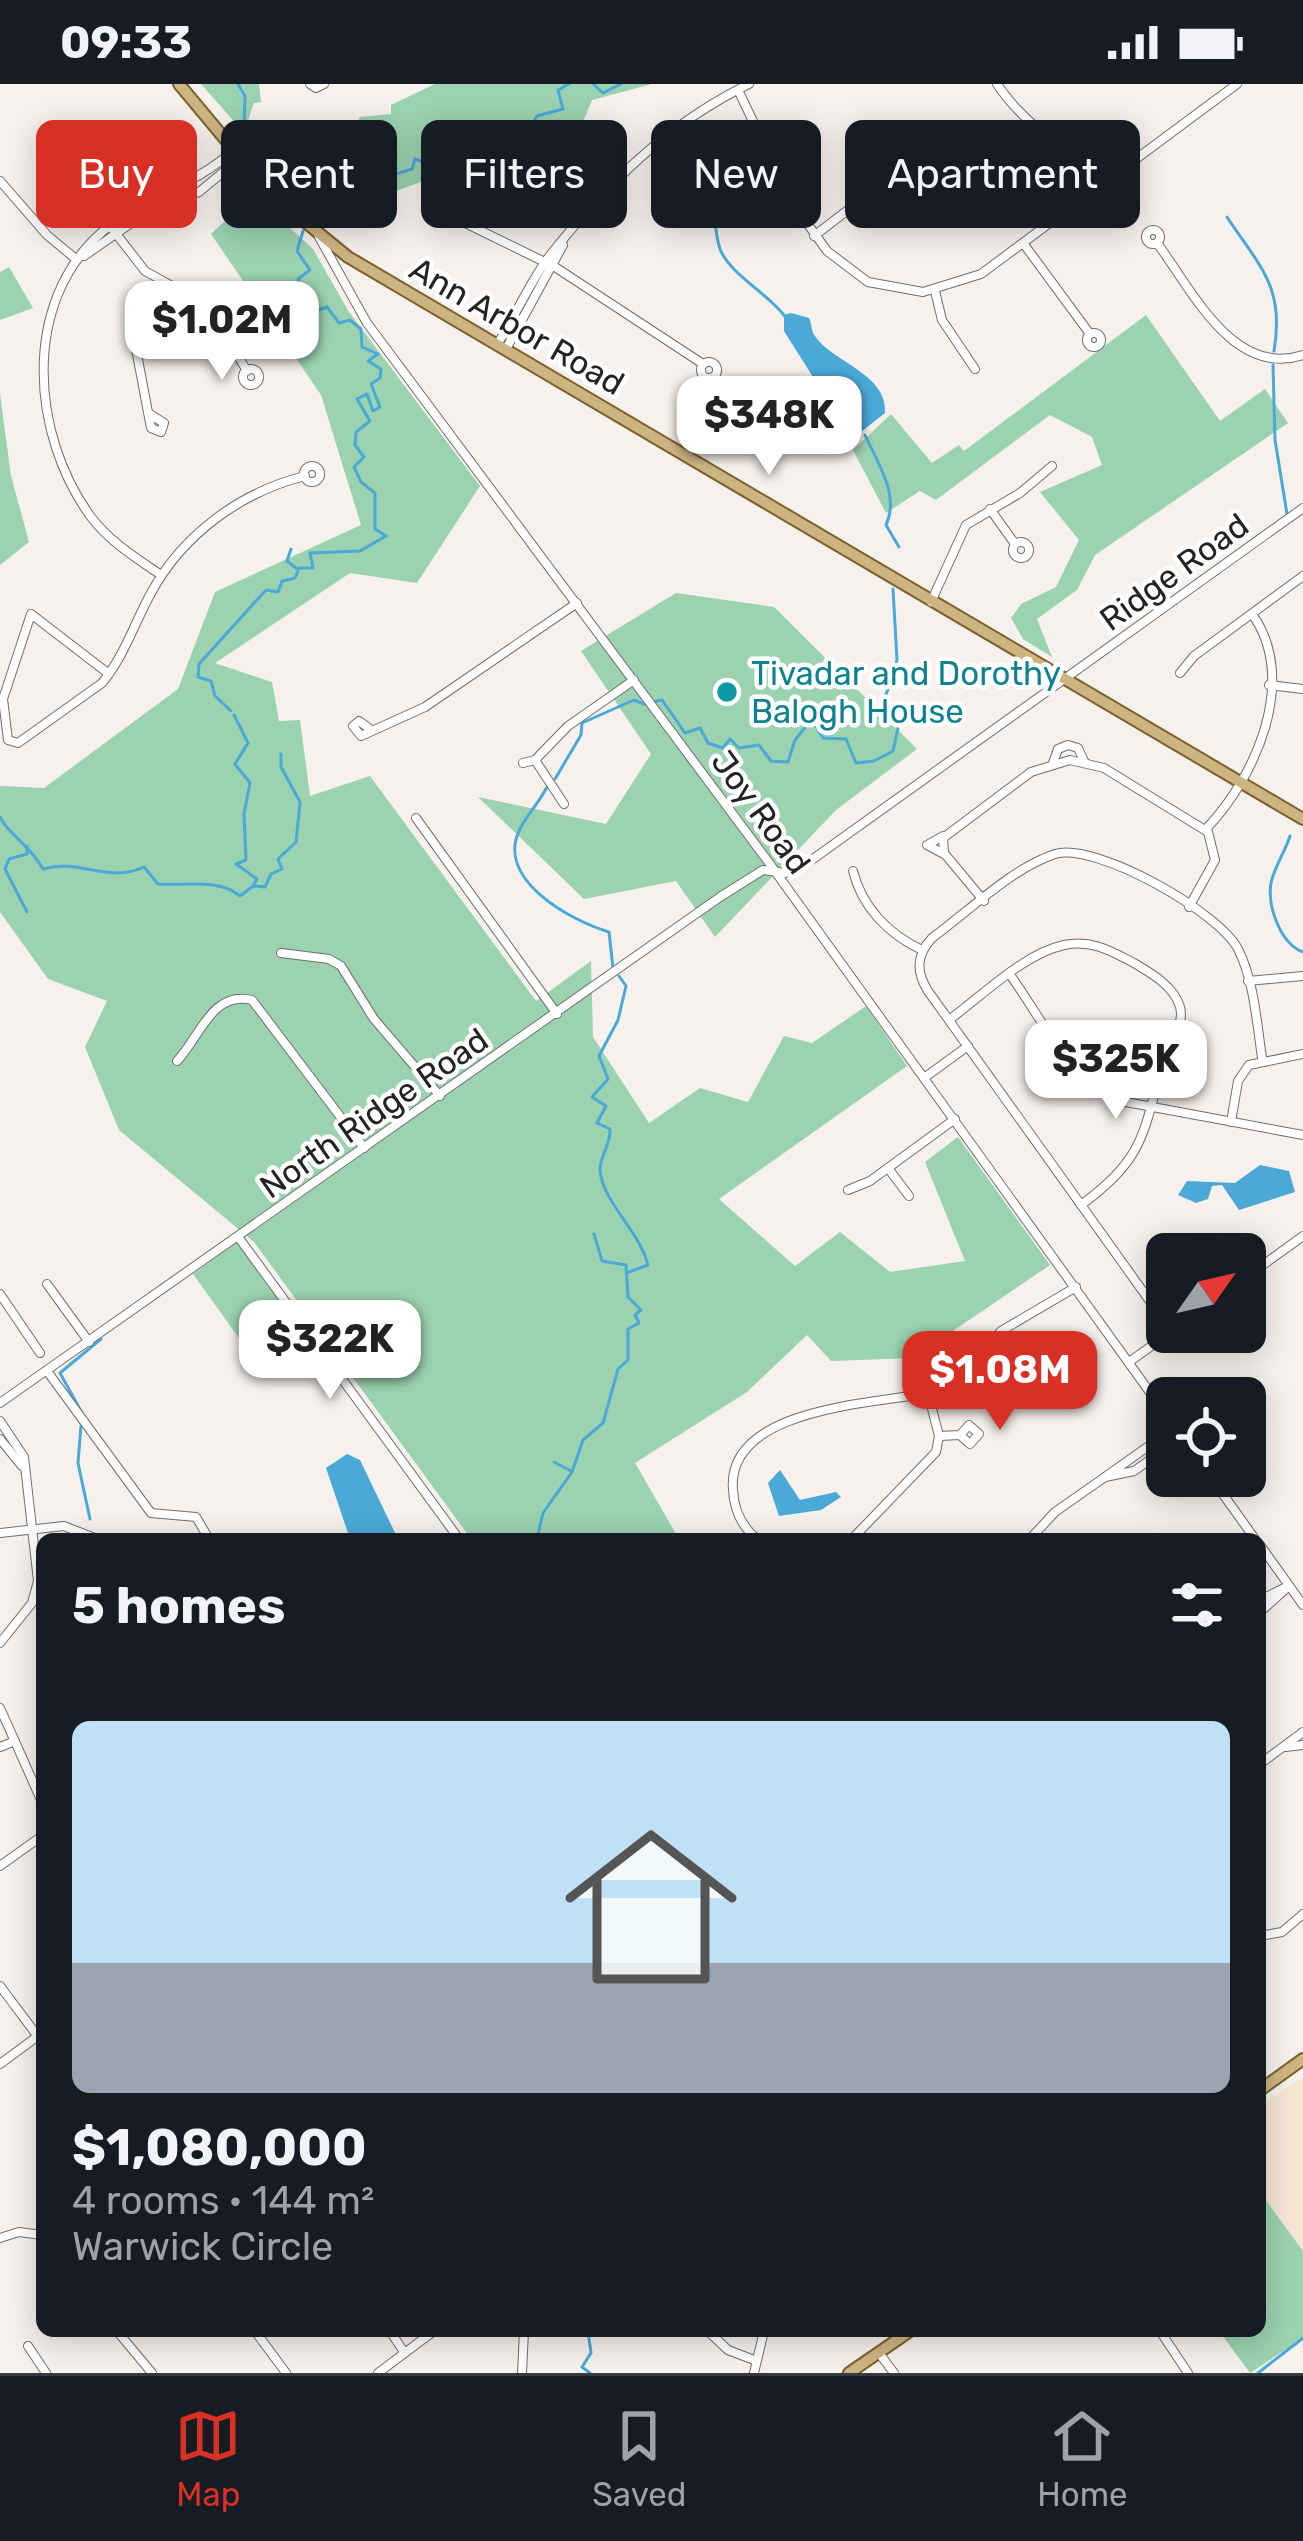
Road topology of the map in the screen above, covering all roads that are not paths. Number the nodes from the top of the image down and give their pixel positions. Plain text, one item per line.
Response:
1 (179, 84) edge
2 (310, 84) edge
3 (324, 84) edge
4 (749, 84) edge
5 (997, 84) edge
6 (1238, 84) edge
7 (738, 90) junction
8 (1031, 120) edge
9 (221, 136) edge
10 (1140, 156) edge
11 (221, 170) edge
12 (0, 181) edge
13 (845, 212) edge
14 (311, 228) edge
15 (475, 228) edge
16 (1043, 228) edge
17 (113, 230) junction
18 (319, 236) junction
19 (814, 236) junction
20 (1023, 243) junction
21 (1157, 243) dead end
22 (77, 260) junction
23 (550, 264) junction
24 (182, 289) junction
25 (934, 291) junction
26 (1090, 334) dead end
27 (502, 346) junction
28 (1303, 355) edge
29 (704, 364) dead end
30 (975, 369) dead end
31 (247, 370) dead end
32 (148, 413) dead end
33 (1052, 466) dead end
34 (305, 476) dead end
35 (1303, 508) edge
36 (991, 509) junction
37 (1015, 544) dead end
38 (161, 575) junction
39 (1303, 576) edge
40 (931, 602) junction
41 (577, 603) junction
42 (1252, 614) junction
43 (1180, 673) dead end
44 (110, 674) junction
45 (1065, 679) junction
46 (634, 680) junction
47 (1269, 685) junction
48 (1303, 689) edge
49 (370, 728) dead end
50 (535, 760) junction
51 (1084, 761) junction
52 (523, 763) dead end
53 (1053, 763) junction
54 (1242, 783) junction
55 (564, 804) dead end
56 (416, 818) dead end
57 (1303, 819) edge
58 (1206, 829) junction
59 (853, 871) dead end
60 (776, 873) junction
61 (984, 901) junction
62 (1190, 907) junction
63 (922, 950) junction
64 (281, 953) dead end
65 (1011, 976) junction
66 (1303, 976) edge
67 (1248, 981) junction
68 (557, 1014) junction
69 (949, 1020) junction
70 (1084, 1037) dead end
71 (968, 1046) junction
72 (1065, 1051) junction
73 (1303, 1054) edge
74 (1262, 1058) junction
75 (177, 1061) dead end
76 (924, 1078) junction
77 (440, 1096) junction
78 (1154, 1108) junction
79 (955, 1119) junction
80 (1231, 1122) junction
81 (1303, 1135) edge
82 (364, 1148) junction
83 (888, 1168) junction
84 (848, 1190) dead end
85 (909, 1196) dead end
86 (1081, 1205) junction
87 (1303, 1236) edge
88 (239, 1238) junction
89 (1266, 1263) edge
90 (47, 1284) dead end
91 (1076, 1287) junction
92 (0, 1294) edge
93 (1146, 1296) edge
94 (89, 1342) junction
95 (1146, 1348) edge
96 (40, 1353) dead end
97 (1129, 1362) junction
98 (47, 1371) junction
99 (1146, 1386) edge
100 (939, 1387) junction
101 (916, 1395) junction
102 (0, 1403) edge
103 (931, 1405) junction
104 (0, 1421) edge
105 (959, 1435) dead end
106 (939, 1436) junction
107 (0, 1439) edge
108 (1146, 1447) edge
109 (1146, 1463) edge
110 (23, 1467) junction
111 (1106, 1477) junction
112 (1225, 1497) edge
113 (32, 1529) junction
114 (0, 1533) edge
115 (84, 1533) edge
116 (205, 1533) edge
117 (455, 1533) edge
118 (753, 1533) edge
119 (857, 1533) edge
120 (1035, 1533) edge
121 (1251, 1533) edge
122 (1266, 1553) edge
123 (1289, 1586) junction
124 (1266, 1597) edge
125 (1303, 1605) edge
126 (1266, 1607) edge
127 (0, 1643) edge
128 (0, 1708) edge
129 (1302, 1739) edge
130 (15, 1741) junction
131 (0, 1747) edge
132 (1266, 1760) edge
133 (36, 1788) edge
134 (36, 1840) edge
135 (0, 1866) edge
136 (1303, 1914) edge
137 (1266, 1935) edge
138 (0, 1986) edge
139 (36, 2031) edge
140 (36, 2040) edge
141 (1303, 2060) edge
142 (0, 2065) edge
143 (1266, 2086) edge
144 (36, 2234) edge
145 (0, 2238) edge
146 (121, 2337) edge
147 (259, 2337) edge
148 (393, 2337) edge
149 (425, 2337) edge
150 (524, 2337) edge
151 (715, 2337) edge
152 (762, 2337) edge
153 (902, 2337) edge
154 (1164, 2337) edge
155 (28, 2346) dead end
156 (404, 2352) junction
157 (879, 2353) junction
158 (754, 2360) junction
159 (46, 2373) edge
160 (152, 2373) edge
161 (286, 2373) edge
162 (378, 2373) edge
163 (522, 2373) edge
164 (754, 2373) edge
165 (849, 2373) edge
166 (894, 2373) edge
167 (1188, 2373) edge

1 - 9 main road, Ann Arbor Road
2 - 3 street
4 - 7 street
5 - 8 street
6 - 10 street
7 - 19 street
7 - 23 street
11 - 17 street
12 - 22 street
13 - 19 street
14 - 18 main road, Ann Arbor Road
15 - 23 street
16 - 20 street
17 - 22 street
17 - 24 street
18 - 27 main road, Ann Arbor Road
18 - 41 street, Joy Road
19 - 25 street
20 - 25 street
20 - 26 street
21 - 28 street
22 - 38 street
23 - 27 street
23 - 29 street
24 - 31 street
24 - 32 street
25 - 30 street
27 - 40 main road, Ann Arbor Road
33 - 36 street
34 - 38 street
35 - 45 street, Ridge Road
36 - 37 street
36 - 40 street
38 - 44 street
39 - 42 street
40 - 45 main road, Ann Arbor Road
41 - 46 street, Joy Road
41 - 49 street
42 - 43 street
42 - 47 street
44 - 44 street
45 - 54 main road, Ann Arbor Road
45 - 60 street, Ridge Road
46 - 50 street
46 - 60 street, Joy Road
47 - 48 street
47 - 54 street
50 - 52 street
50 - 55 street
51 - 53 street
51 - 53 street
51 - 58 street
53 - 61 street
54 - 57 main road, Ann Arbor Road
54 - 58 street
56 - 68 street
58 - 62 street
59 - 63 street
60 - 68 street, North Ridge Road
60 - 76 street, Joy Road
61 - 62 street
61 - 63 street
62 - 67 street
63 - 69 street
64 - 77 street
65 - 69 street
65 - 72 street
65 - 78 street
66 - 67 street
67 - 74 street
68 - 77 street, North Ridge Road
69 - 71 street
70 - 72 street
71 - 76 street
71 - 86 street
72 - 78 street
73 - 74 street
74 - 80 street
75 - 82 street
76 - 79 street, Joy Road
77 - 82 street, North Ridge Road
78 - 80 street
78 - 86 street
79 - 83 street
79 - 91 street, Joy Road
80 - 81 street
82 - 88 street, North Ridge Road
83 - 84 street
83 - 85 street
86 - 93 street
87 - 89 street
88 - 94 street, North Ridge Road
88 - 117 street
90 - 94 street
91 - 97 street, Joy Road
91 - 100 street
92 - 96 street
94 - 98 street, North Ridge Road
95 - 97 street
97 - 99 street, Joy Road
98 - 102 street, North Ridge Road
98 - 116 street
100 - 101 street
100 - 103 street
101 - 103 street
101 - 118 street
103 - 106 street
104 - 110 street
105 - 106 street
106 - 119 street
107 - 110 street
108 - 111 street
109 - 111 street
110 - 113 street
111 - 120 street
112 - 121 street
113 - 114 street
113 - 115 street
113 - 127 street
122 - 123 street
123 - 124 street
123 - 125 street
123 - 126 street
128 - 130 street
129 - 132 street
130 - 131 street
130 - 133 street
134 - 135 street
136 - 137 street
138 - 139 street
140 - 142 street
141 - 143 main road
144 - 145 street
146 - 160 street
147 - 161 street
148 - 156 street
149 - 156 street
150 - 163 street
151 - 158 street
152 - 158 street
153 - 157 main road
154 - 167 street
155 - 159 street
156 - 162 street
157 - 165 main road
157 - 166 street
158 - 164 street

